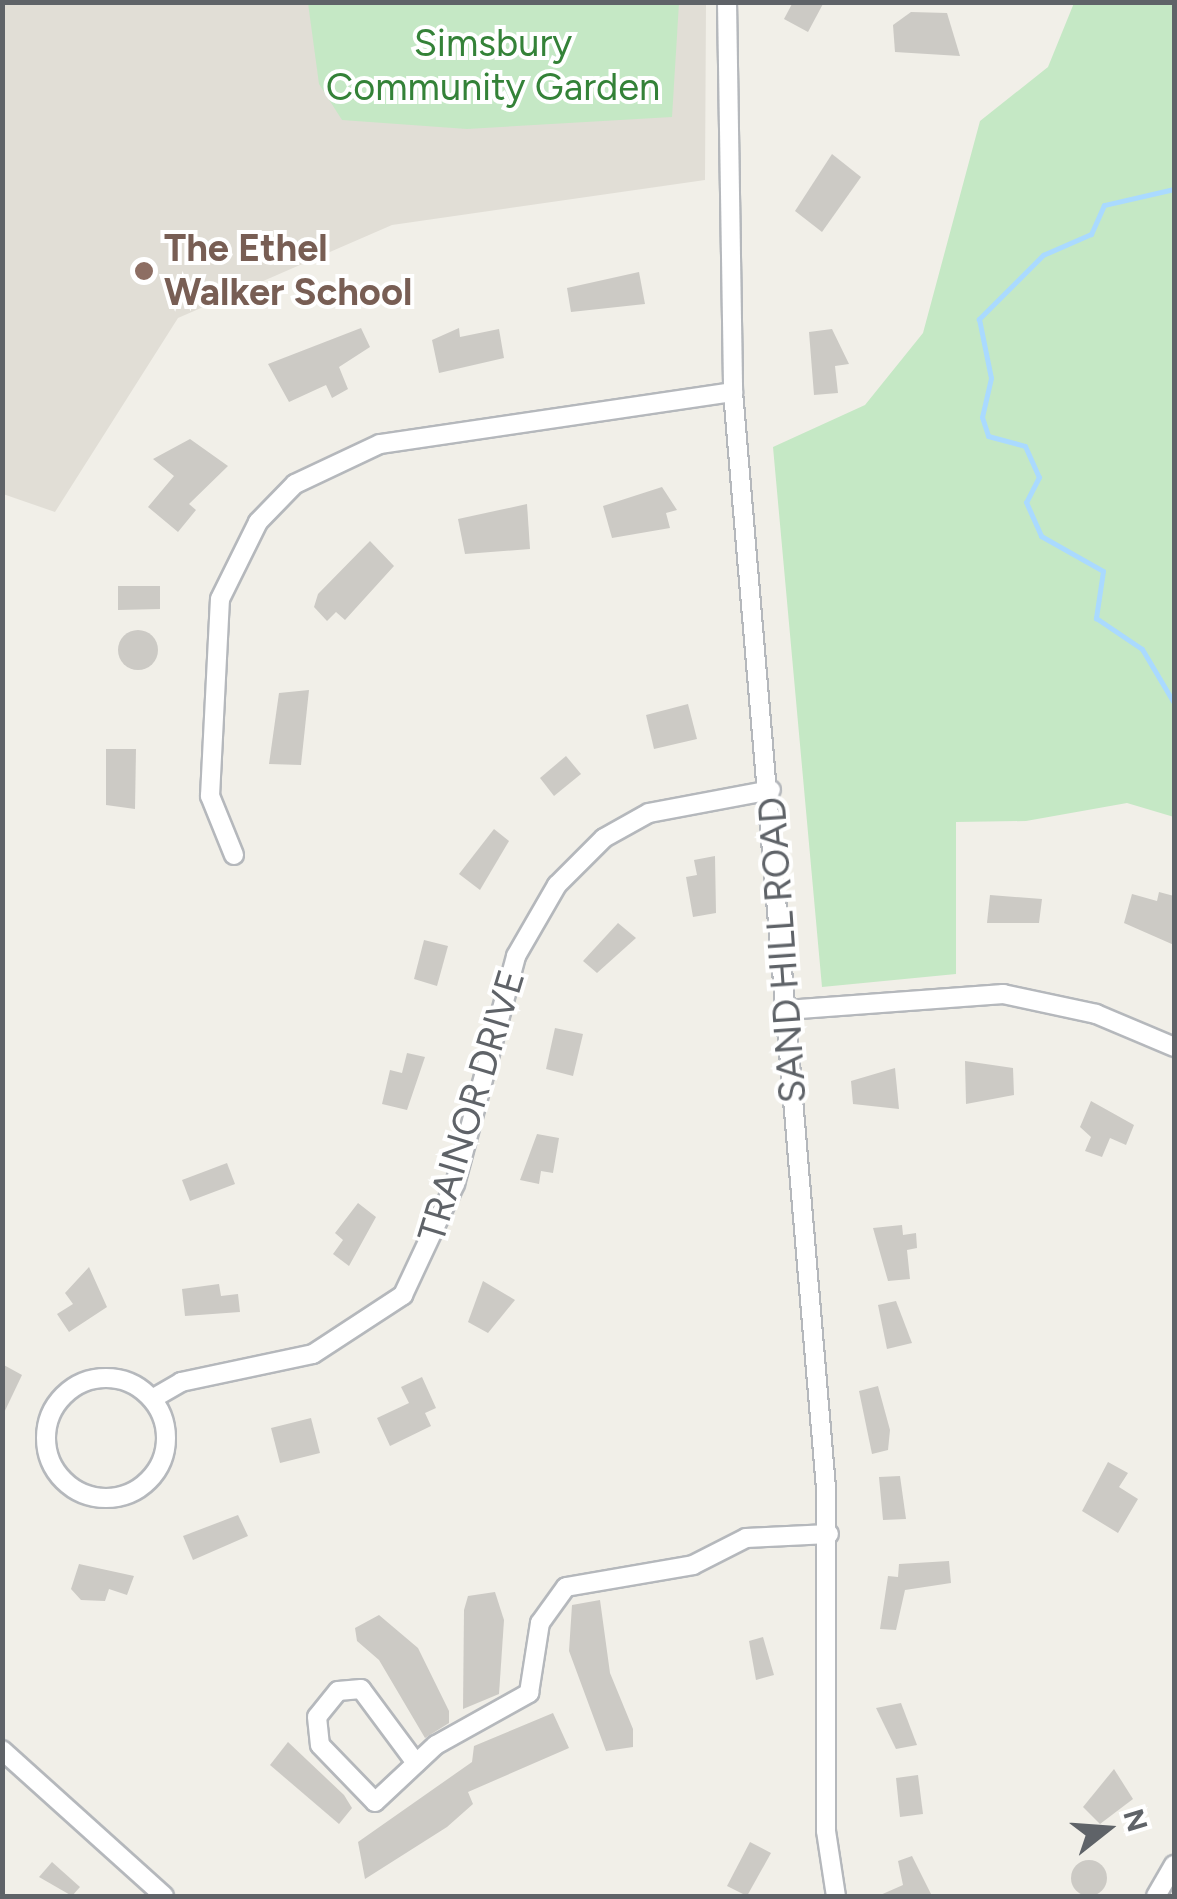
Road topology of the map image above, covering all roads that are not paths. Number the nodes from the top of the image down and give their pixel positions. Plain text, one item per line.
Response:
1 (727, 2) edge
2 (733, 392) junction
3 (772, 790) junction
4 (234, 855) dead end
5 (786, 1010) junction
6 (1174, 1047) edge
7 (152, 1399) junction
8 (828, 1534) junction
9 (2, 1750) edge
10 (416, 1763) junction
11 (1174, 1866) edge
12 (156, 1894) edge
13 (836, 1896) edge
14 (1156, 1896) edge

1 - 2 street, SAND HILL ROAD
2 - 3 street, SAND HILL ROAD
2 - 4 street
3 - 5 street, SAND HILL ROAD
3 - 7 street, TRAINOR DRIVE
5 - 6 street
5 - 8 street, SAND HILL ROAD
7 - 7 street
8 - 10 street
8 - 13 street, SAND HILL ROAD
9 - 12 street
10 - 10 street
11 - 14 street

